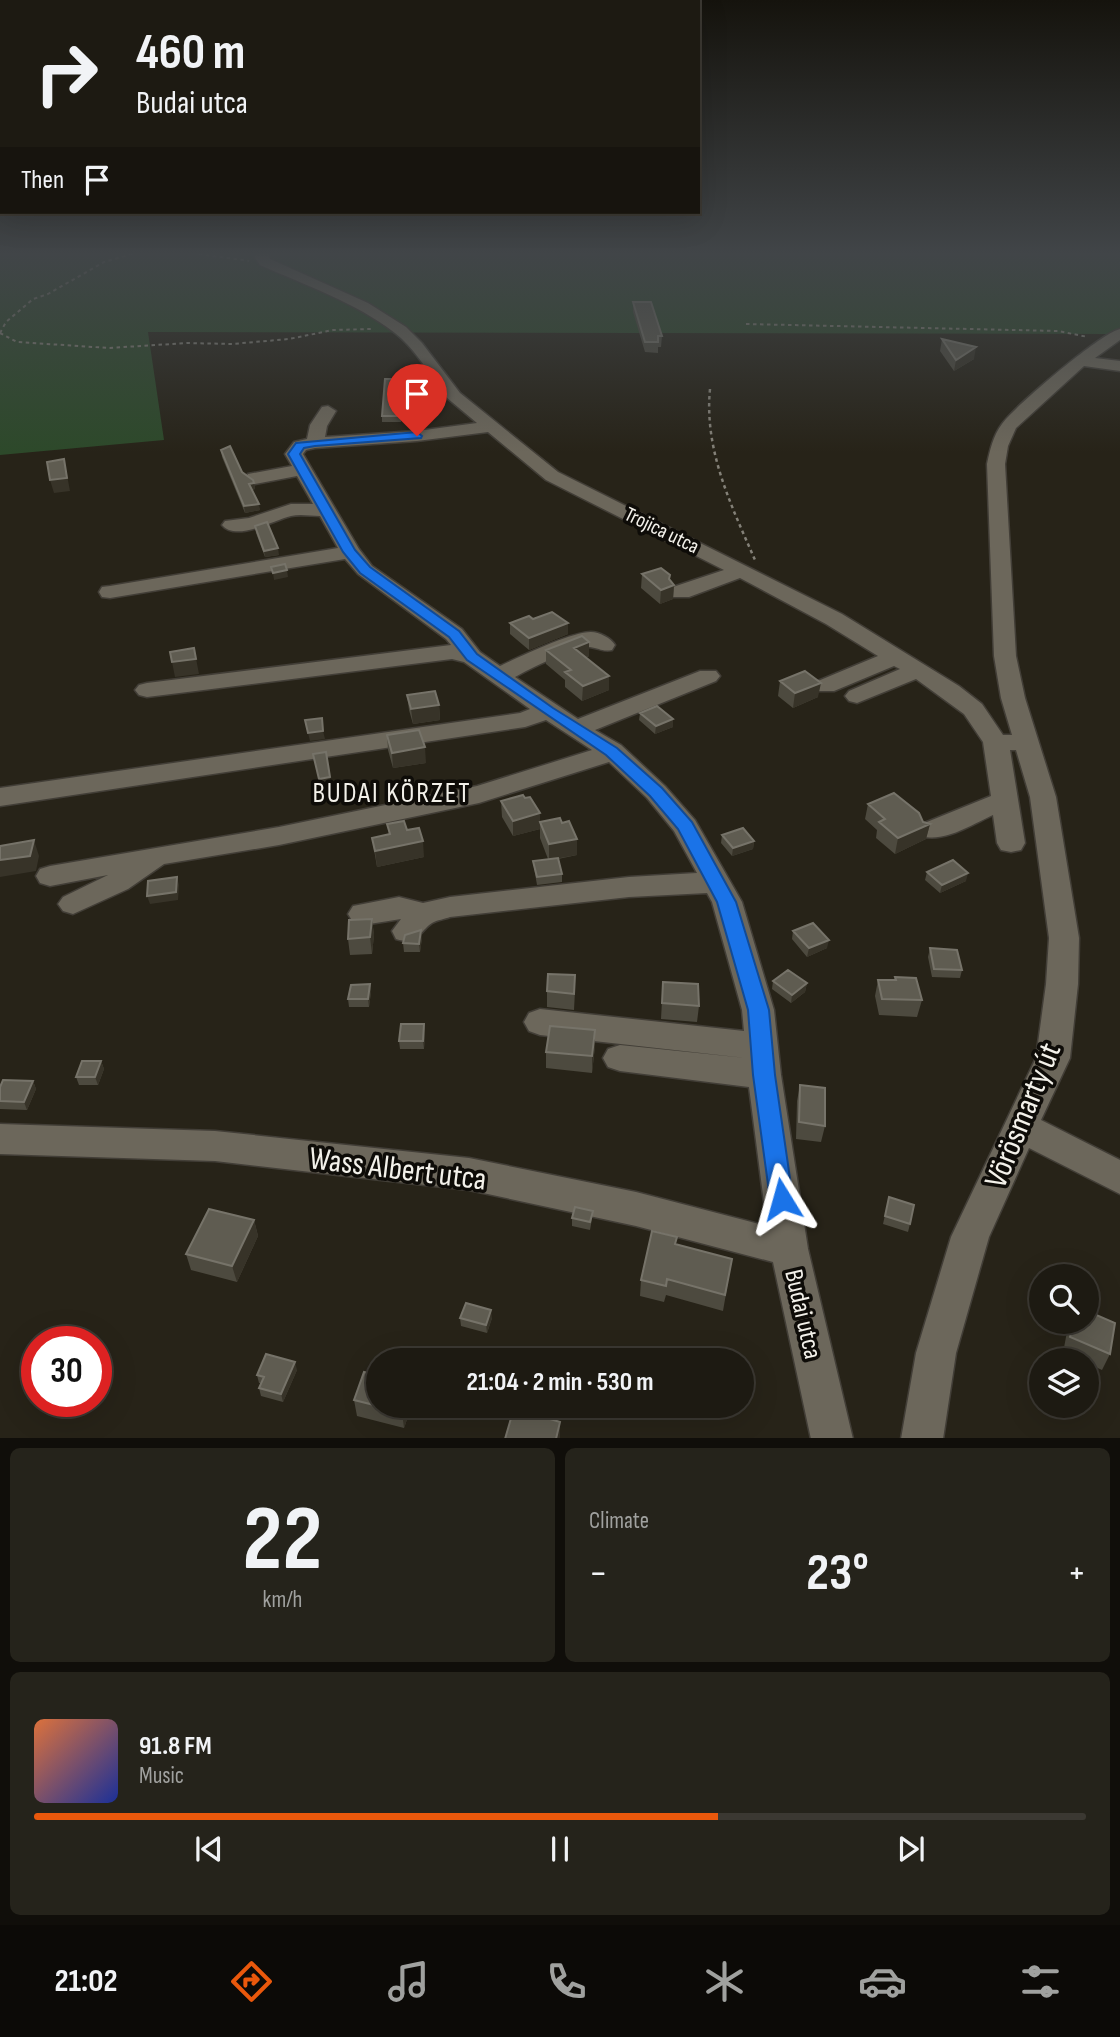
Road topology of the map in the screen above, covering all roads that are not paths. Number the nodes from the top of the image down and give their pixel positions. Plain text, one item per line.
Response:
1 (384, 319) edge
2 (1113, 338) edge
3 (1081, 361) junction
4 (1120, 366) edge
5 (402, 390) edge
6 (450, 392) junction
7 (328, 411) dead end
8 (494, 426) junction
9 (315, 443) junction
10 (301, 470) junction
11 (255, 478) edge
12 (326, 510) junction
13 (232, 525) dead end
14 (346, 552) junction
15 (294, 574) dead end
16 (748, 574) junction
17 (681, 592) dead end
18 (110, 593) dead end
19 (542, 643) edge
20 (604, 645) dead end
21 (896, 657) junction
22 (485, 666) junction
23 (918, 670) junction
24 (708, 676) dead end
25 (826, 686) dead end
26 (146, 690) dead end
27 (858, 696) dead end
28 (548, 711) junction
29 (578, 730) junction
30 (1012, 742) junction
31 (612, 751) junction
32 (0, 797) edge
33 (1004, 801) junction
34 (932, 830) edge
35 (1011, 843) dead end
36 (156, 856) junction
37 (50, 876) dead end
38 (715, 882) junction
39 (73, 904) dead end
40 (363, 914) dead end
41 (540, 1022) dead end
42 (620, 1058) dead end
43 (762, 1062) junction
44 (1022, 1127) junction
45 (0, 1139) edge
46 (1120, 1178) edge
47 (789, 1249) junction
48 (832, 1438) edge
49 (922, 1438) edge

1 - 6 street, Trojica utca
2 - 3 street
3 - 4 street
3 - 30 street
5 - 6 street
6 - 8 street, Trojica utca
7 - 9 street
8 - 9 street
8 - 16 street, Trojica utca
9 - 10 street
10 - 11 street
10 - 12 street, Budai utca
12 - 13 street
12 - 14 street, Budai utca
14 - 15 street
14 - 18 street
14 - 22 street, Budai utca
16 - 17 street
16 - 21 street, Trojica utca
19 - 22 street
20 - 22 street
21 - 23 street, Trojica utca
21 - 25 street
22 - 26 street
22 - 28 street, Budai utca
23 - 27 street
23 - 30 street, Trojica utca
24 - 29 street
28 - 29 street, Budai utca
28 - 32 street
29 - 31 street, Budai utca
30 - 33 street, Trojica utca
30 - 44 street, Vörösmarty út
31 - 36 street
31 - 38 street, Budai utca
33 - 34 street
33 - 35 street, Trojica utca
36 - 37 street
36 - 39 street
38 - 40 street
38 - 43 street, Budai utca
41 - 43 street
42 - 43 street
43 - 47 street, Budai utca
44 - 46 street
44 - 49 street, Vörösmarty út
45 - 47 street, Wass Albert utca
47 - 48 street, Budai utca

